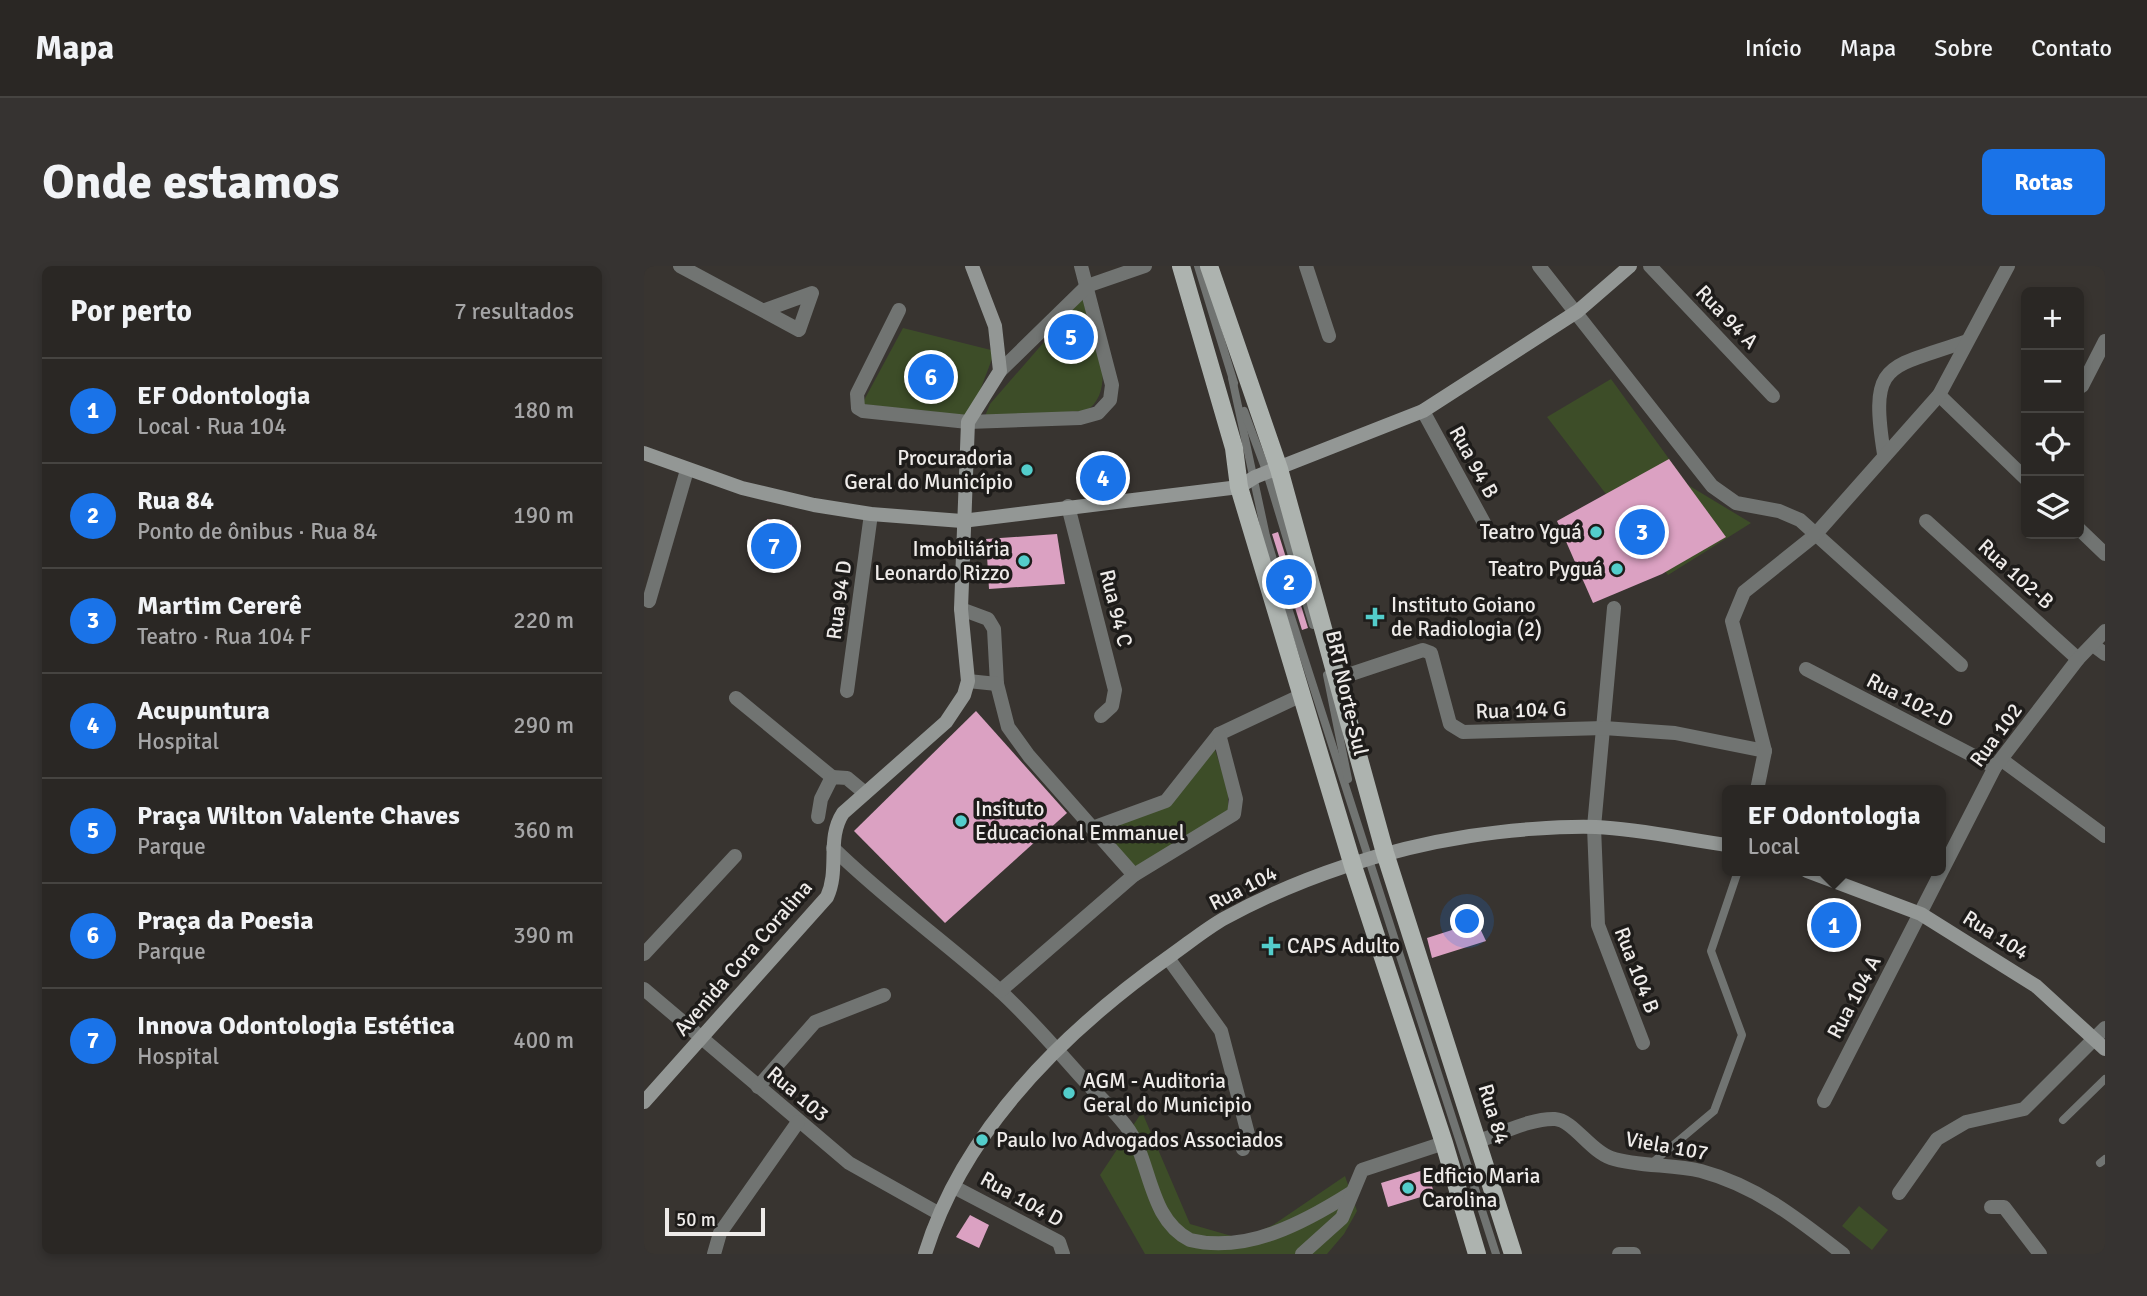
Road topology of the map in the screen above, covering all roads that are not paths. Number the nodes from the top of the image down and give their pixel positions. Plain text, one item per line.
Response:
1 (680, 266) edge
2 (972, 266) edge
3 (1081, 266) edge
4 (1145, 266) edge
5 (1181, 266) edge
6 (1198, 266) edge
7 (1209, 266) edge
8 (1306, 266) edge
9 (1539, 266) edge
10 (1630, 266) edge
11 (1650, 266) edge
12 (2008, 266) edge
13 (1087, 286) junction
14 (765, 310) dead end
15 (900, 310) dead end
16 (1578, 311) junction
17 (1329, 336) dead end
18 (1967, 341) junction
19 (2105, 341) edge
20 (1000, 371) junction
21 (1232, 378) junction
22 (2084, 382) edge
23 (1939, 395) junction
24 (1773, 396) dead end
25 (1423, 411) junction
26 (968, 422) junction
27 (644, 453) edge
28 (1884, 454) junction
29 (687, 470) junction
30 (1267, 473) junction
31 (2023, 476) edge
32 (1239, 487) junction
33 (1068, 506) junction
34 (871, 514) junction
35 (1926, 521) dead end
36 (962, 522) junction
37 (1489, 532) dead end
38 (2084, 534) edge
39 (1814, 536) junction
40 (2105, 554) edge
41 (649, 601) dead end
42 (1614, 608) dead end
43 (961, 609) junction
44 (2105, 631) edge
45 (2093, 645) junction
46 (2105, 654) edge
47 (2078, 659) junction
48 (1961, 665) dead end
49 (1806, 670) dead end
50 (1339, 678) junction
51 (968, 681) junction
52 (997, 684) junction
53 (847, 691) dead end
54 (1302, 695) junction
55 (736, 698) dead end
56 (1101, 716) dead end
57 (1604, 728) junction
58 (1219, 734) junction
59 (1765, 751) junction
60 (1998, 764) junction
61 (832, 777) junction
62 (1758, 785) edge
63 (865, 793) junction
64 (818, 817) dead end
65 (1355, 819) junction
66 (1594, 827) junction
67 (1092, 828) junction
68 (2105, 836) edge
69 (1722, 844) edge
70 (833, 848) junction
71 (735, 856) dead end
72 (1369, 860) junction
73 (1946, 865) edge
74 (1134, 876) junction
75 (1736, 876) edge
76 (1820, 876) edge
77 (1941, 876) edge
78 (1921, 914) junction
79 (644, 954) edge
80 (1168, 958) junction
81 (644, 989) edge
82 (1000, 991) junction
83 (884, 995) dead end
84 (701, 1039) junction
85 (2102, 1039) edge
86 (1643, 1043) dead end
87 (1056, 1050) junction
88 (2105, 1079) edge
89 (758, 1087) junction
90 (1824, 1101) dead end
91 (644, 1102) edge
92 (2063, 1120) dead end
93 (798, 1122) junction
94 (1478, 1141) junction
95 (1444, 1143) junction
96 (1243, 1149) dead end
97 (1652, 1163) junction
98 (954, 1187) junction
99 (1351, 1193) junction
100 (1899, 1194) dead end
101 (1991, 1207) dead end
102 (937, 1213) junction
103 (714, 1254) edge
104 (925, 1254) edge
105 (1063, 1254) edge
106 (1302, 1254) edge
107 (1477, 1254) edge
108 (1496, 1254) edge
109 (1513, 1254) edge
110 (1619, 1254) edge
111 (1634, 1254) edge
112 (1843, 1254) edge
113 (2040, 1254) edge

1 - 14 street
2 - 20 street
3 - 13 street
4 - 13 street
5 - 32 main road, Rua 84
6 - 21 lane, BRT Norte-Sul
7 - 30 main road, Rua 84
8 - 17 street
9 - 16 street
10 - 16 street
11 - 24 street, Rua 94 A
12 - 18 street
13 - 20 street
13 - 26 street
15 - 26 street
16 - 25 street
16 - 39 street
18 - 23 street
18 - 28 street
19 - 22 street
20 - 26 street
21 - 30 lane, BRT Norte-Sul
21 - 30 lane, BRT Norte-Sul
23 - 28 street
23 - 31 street
25 - 30 street
25 - 37 street, Rua 94 B
26 - 36 street
27 - 29 street
28 - 39 street
29 - 34 street
29 - 41 street
30 - 32 street
30 - 50 main road, Rua 84
30 - 65 lane, BRT Norte-Sul
30 - 65 lane, BRT Norte-Sul
32 - 33 street
32 - 54 main road, Rua 84
33 - 36 street
33 - 56 street, Rua 94 C
34 - 36 street
34 - 53 street, Rua 94 D
35 - 47 street, Rua 102-B
36 - 43 street
38 - 40 street
39 - 48 street
39 - 59 street
42 - 57 street, Rua 104 B
43 - 51 street
43 - 52 street
44 - 45 street, Rua 102
45 - 46 street
45 - 47 street, Rua 102
47 - 60 street, Rua 102
49 - 60 street, Rua 102-D
50 - 57 street, Rua 104 G
50 - 72 main road, Rua 84
51 - 52 street
51 - 63 street, Avenida Cora Coralina
52 - 67 street
54 - 58 street
54 - 72 main road, Rua 84
55 - 61 street
57 - 59 street, Rua 104 G
57 - 66 street, Rua 104 B
58 - 67 street
58 - 74 street
59 - 62 street
60 - 68 street, Rua 102-D
60 - 73 street, Rua 102
61 - 63 street
61 - 64 street
63 - 70 street, Avenida Cora Coralina
65 - 72 lane
66 - 69 street, Rua 104
66 - 72 street, Rua 104
66 - 86 street, Rua 104 B
67 - 74 street
70 - 82 street
70 - 84 street, Avenida Cora Coralina
71 - 79 street
72 - 80 street, Rua 104
72 - 94 main road, Rua 84
72 - 95 main road, Rua 84
72 - 108 lane
74 - 82 street
75 - 97 lane
76 - 78 street, Rua 104
77 - 78 street, Rua 102
78 - 85 street, Rua 104
78 - 90 street, Rua 104 A
80 - 87 street, Rua 104
80 - 96 street
81 - 84 street, Rua 103
82 - 87 street
83 - 89 street
84 - 89 street, Rua 103
84 - 91 street, Avenida Cora Coralina
85 - 100 street
87 - 98 street, Rua 104
87 - 99 street
88 - 92 lane
89 - 93 street, Rua 103
93 - 102 street, Rua 103
93 - 103 street
94 - 97 street, Viela 107
94 - 109 main road, Rua 84
95 - 99 street
95 - 107 main road, Rua 84
97 - 112 street, Viela 107
98 - 102 street, Rua 104
98 - 105 street, Rua 104 D
99 - 106 street
101 - 113 street
102 - 104 street, Rua 104
110 - 111 street

